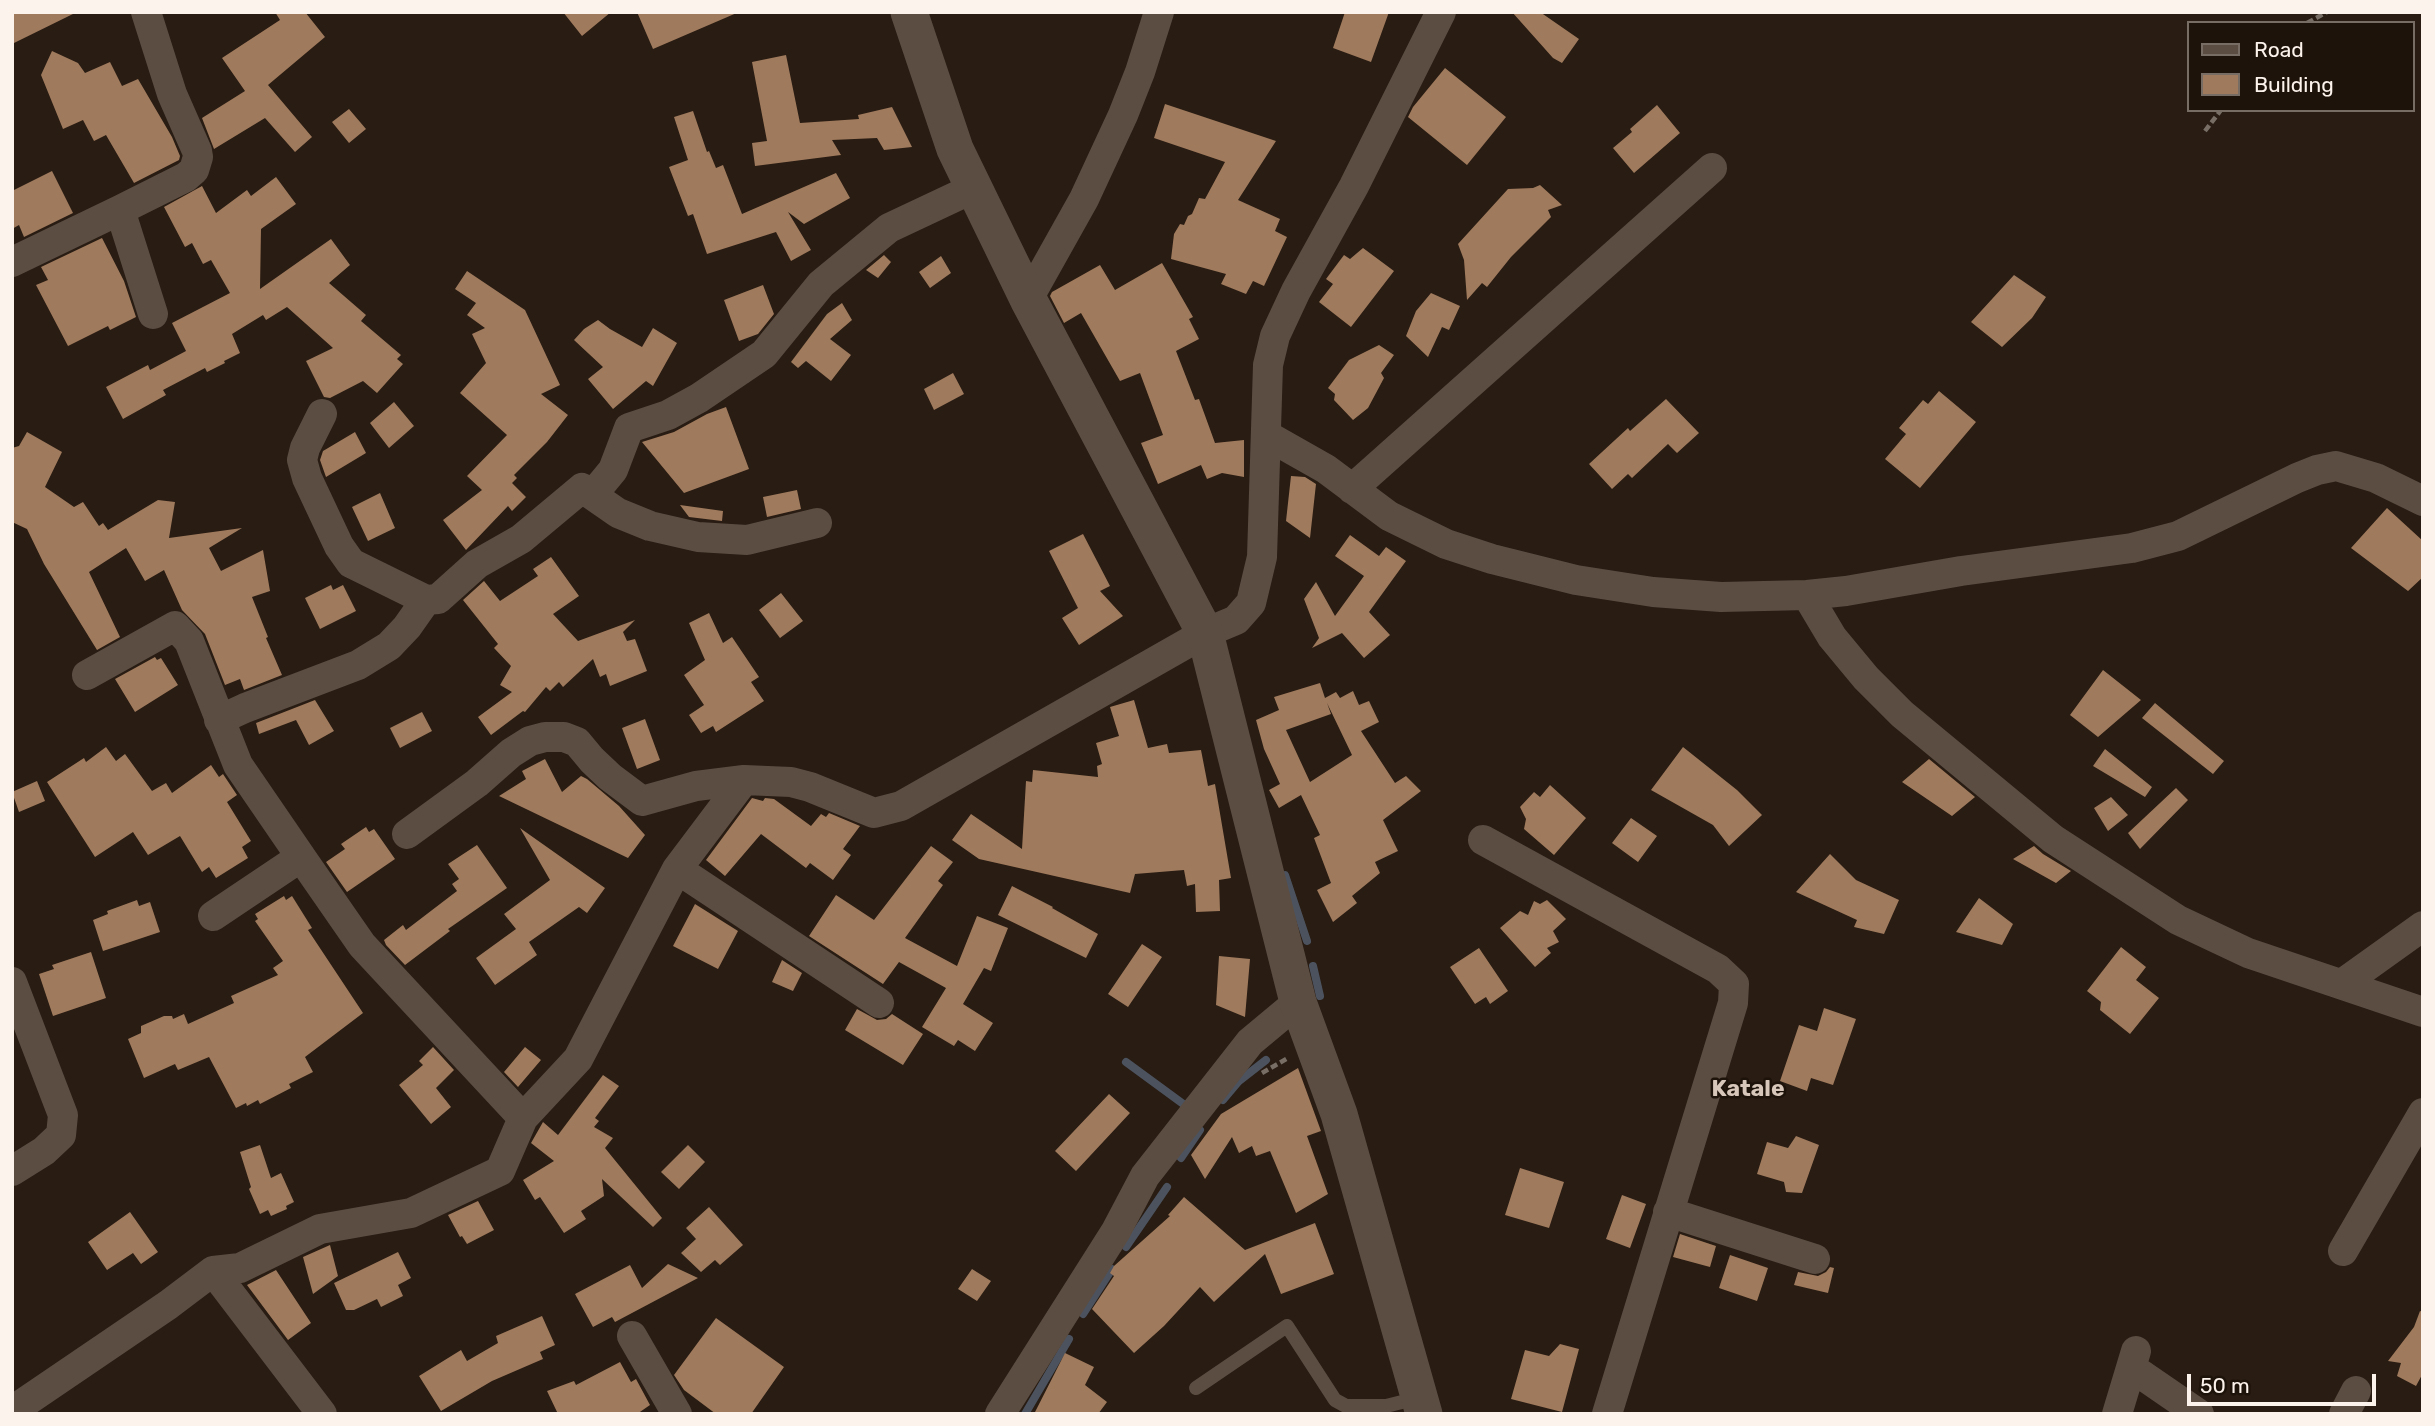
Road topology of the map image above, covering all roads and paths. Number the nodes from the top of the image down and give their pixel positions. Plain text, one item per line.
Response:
1 (146, 12) edge
2 (909, 12) edge
3 (1158, 12) edge
4 (1441, 12) edge
5 (2327, 12) edge
6 (2311, 21) edge
7 (2219, 112) edge
8 (2205, 131) dead end
9 (1712, 168) dead end
10 (974, 188) junction
11 (120, 210) junction
12 (12, 262) edge
13 (1028, 299) junction
14 (153, 314) dead end
15 (322, 414) dead end
16 (1266, 435) junction
17 (582, 488) junction
18 (1352, 489) junction
19 (2423, 501) edge
20 (817, 523) dead end
21 (1807, 595) junction
22 (426, 600) junction
23 (1205, 634) junction
24 (87, 675) dead end
25 (219, 720) junction
26 (744, 780) junction
27 (407, 834) dead end
28 (1483, 840) dead end
29 (301, 857) junction
30 (677, 869) junction
31 (213, 916) dead end
32 (2423, 926) edge
33 (12, 982) edge
34 (2342, 984) junction
35 (1298, 1002) junction
36 (880, 1003) dead end
37 (2423, 1012) edge
38 (2423, 1113) edge
39 (523, 1118) junction
40 (12, 1171) edge
41 (1668, 1212) junction
42 (2343, 1251) dead end
43 (1815, 1259) dead end
44 (213, 1271) junction
45 (632, 1336) dead end
46 (1196, 1388) dead end
47 (1421, 1406) edge
48 (12, 1411) edge
49 (322, 1414) edge
50 (677, 1414) edge
51 (1000, 1414) edge
52 (1608, 1414) edge
53 (2117, 1414) edge
54 (2199, 1414) edge

1 - 11 street
2 - 10 street
3 - 13 street
4 - 16 street
5 - 6 path
7 - 8 path
9 - 18 street
10 - 13 street
10 - 17 street
11 - 12 street
11 - 14 street
13 - 23 street
15 - 22 street
16 - 18 street
16 - 23 street
17 - 20 street
17 - 22 street
18 - 21 street
19 - 21 street
21 - 34 street
22 - 25 street
23 - 26 street
23 - 35 street
24 - 25 street
25 - 29 street
26 - 27 street
26 - 30 street
28 - 41 street
29 - 31 street
29 - 39 street
30 - 36 street
30 - 39 street
32 - 34 street
33 - 40 street
34 - 37 street
35 - 47 street
35 - 51 street
38 - 42 street
39 - 44 street
41 - 43 street
41 - 52 street
44 - 48 street
44 - 49 street
45 - 50 street
46 - 47 lane
53 - 54 street

